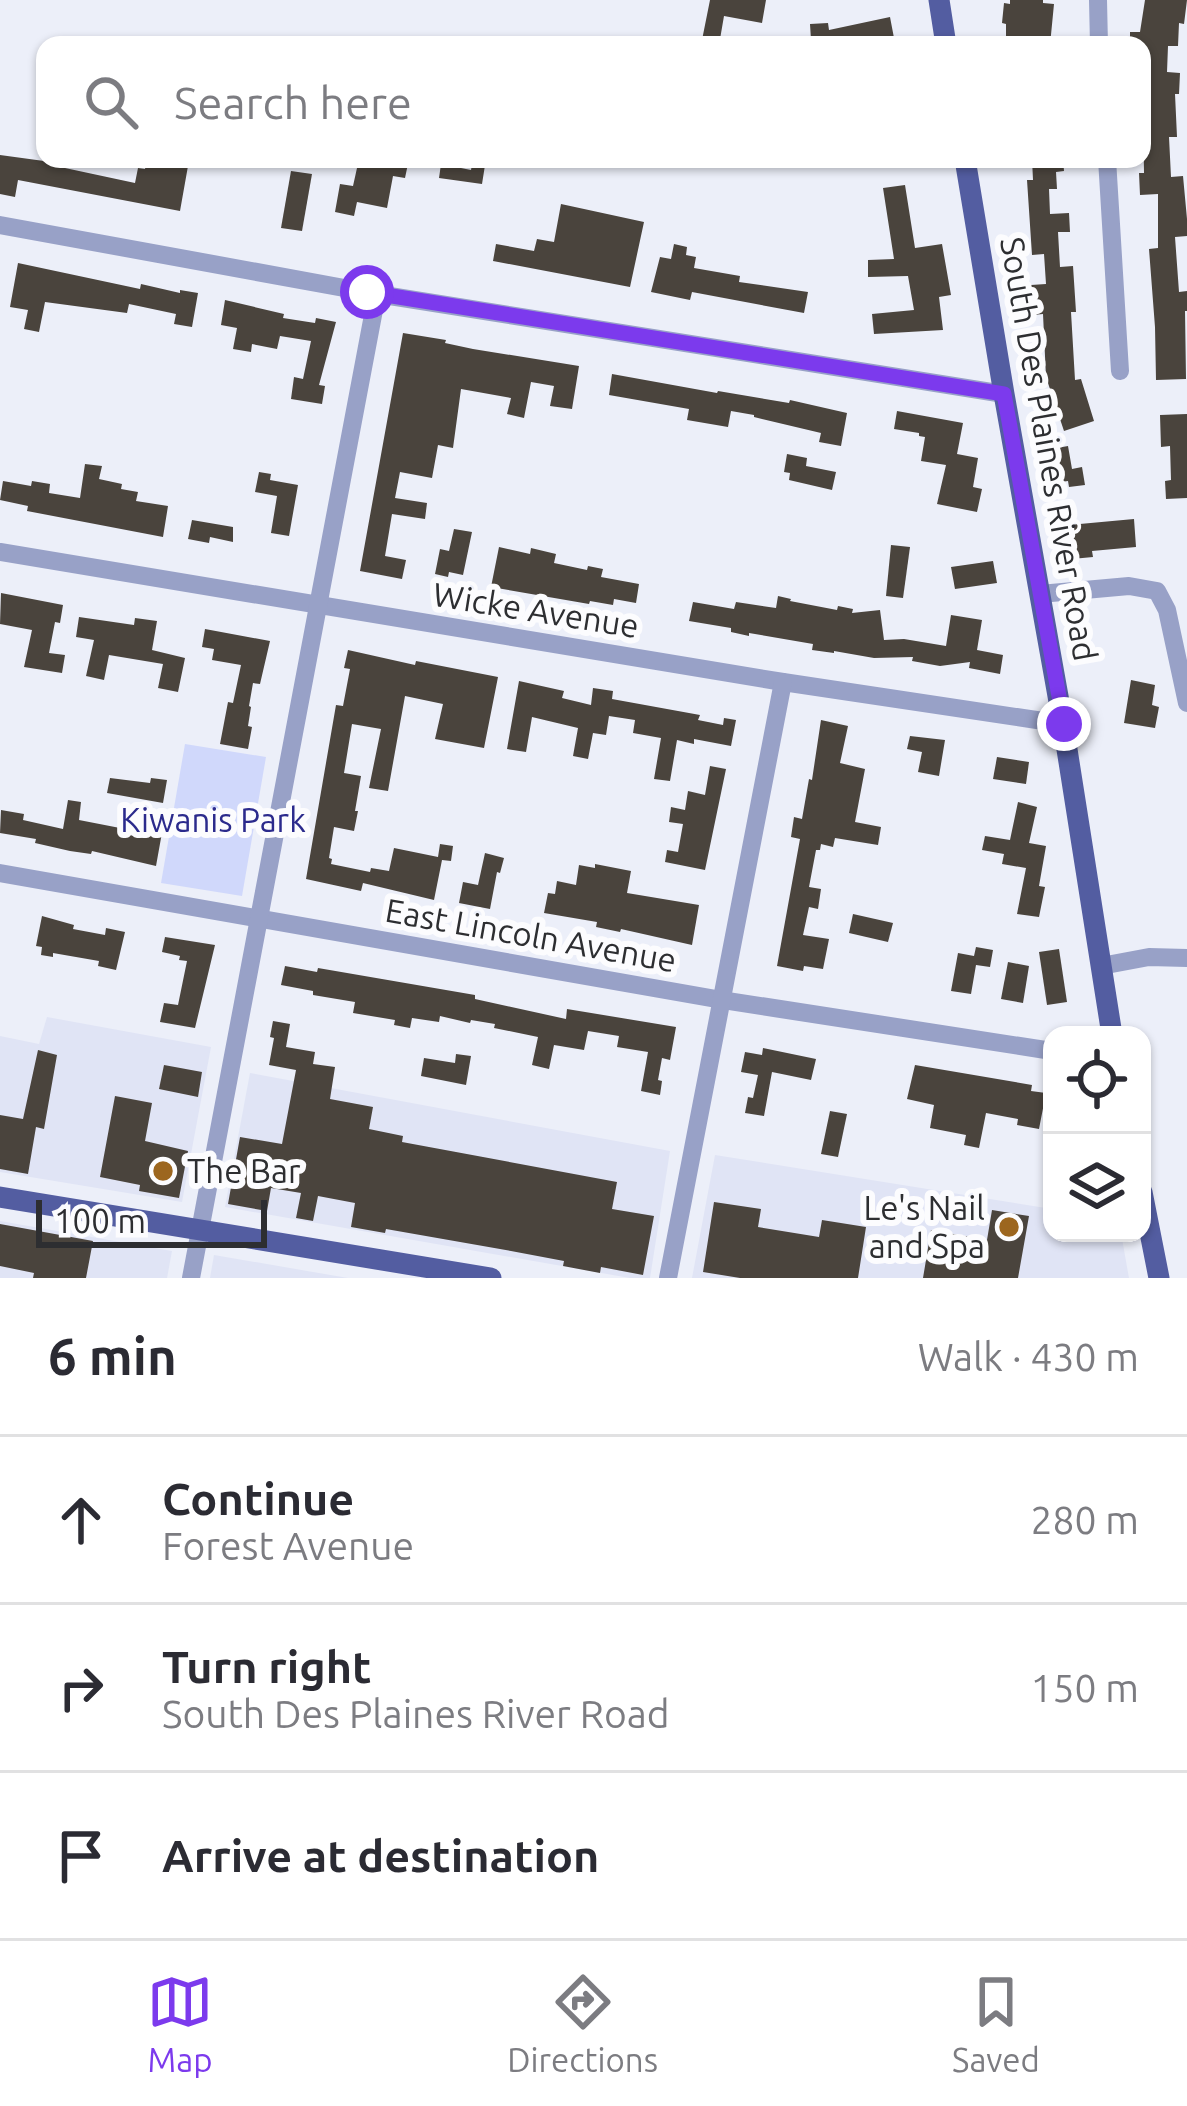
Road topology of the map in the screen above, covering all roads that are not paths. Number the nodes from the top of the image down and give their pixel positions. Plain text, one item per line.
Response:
1 (939, 0) edge
2 (1098, 0) edge
3 (945, 36) edge
4 (1099, 36) edge
5 (966, 168) edge
6 (1108, 168) edge
7 (0, 225) edge
8 (377, 294) junction
9 (1120, 371) dead end
10 (1004, 394) junction
11 (0, 552) edge
12 (1040, 594) junction
13 (317, 604) junction
14 (783, 682) junction
15 (1187, 703) edge
16 (1064, 724) junction
17 (0, 872) edge
18 (260, 917) junction
19 (1187, 958) edge
20 (1101, 966) junction
21 (722, 1000) junction
22 (1111, 1026) edge
23 (1043, 1050) edge
24 (0, 1197) edge
25 (201, 1230) junction
26 (1151, 1238) edge
27 (434, 1273) edge
28 (191, 1278) edge
29 (491, 1278) edge
30 (668, 1278) edge
31 (1159, 1278) edge

1 - 3 main road
2 - 4 street
5 - 10 main road, South Des Plaines River Road
6 - 9 street
7 - 8 street
8 - 10 street
8 - 13 street
10 - 12 main road, South Des Plaines River Road
11 - 13 street, Wicke Avenue
12 - 15 street
12 - 16 main road, South Des Plaines River Road
13 - 14 street, Wicke Avenue
13 - 18 street
14 - 16 street, Wicke Avenue
14 - 21 street
16 - 20 main road, South Des Plaines River Road
17 - 18 street, East Lincoln Avenue
18 - 21 street, East Lincoln Avenue
18 - 25 street
19 - 20 street
20 - 22 main road, South Des Plaines River Road
21 - 23 street, East Lincoln Avenue
21 - 30 street
24 - 25 main road
25 - 27 main road
25 - 28 street
26 - 31 main road
27 - 29 main road

